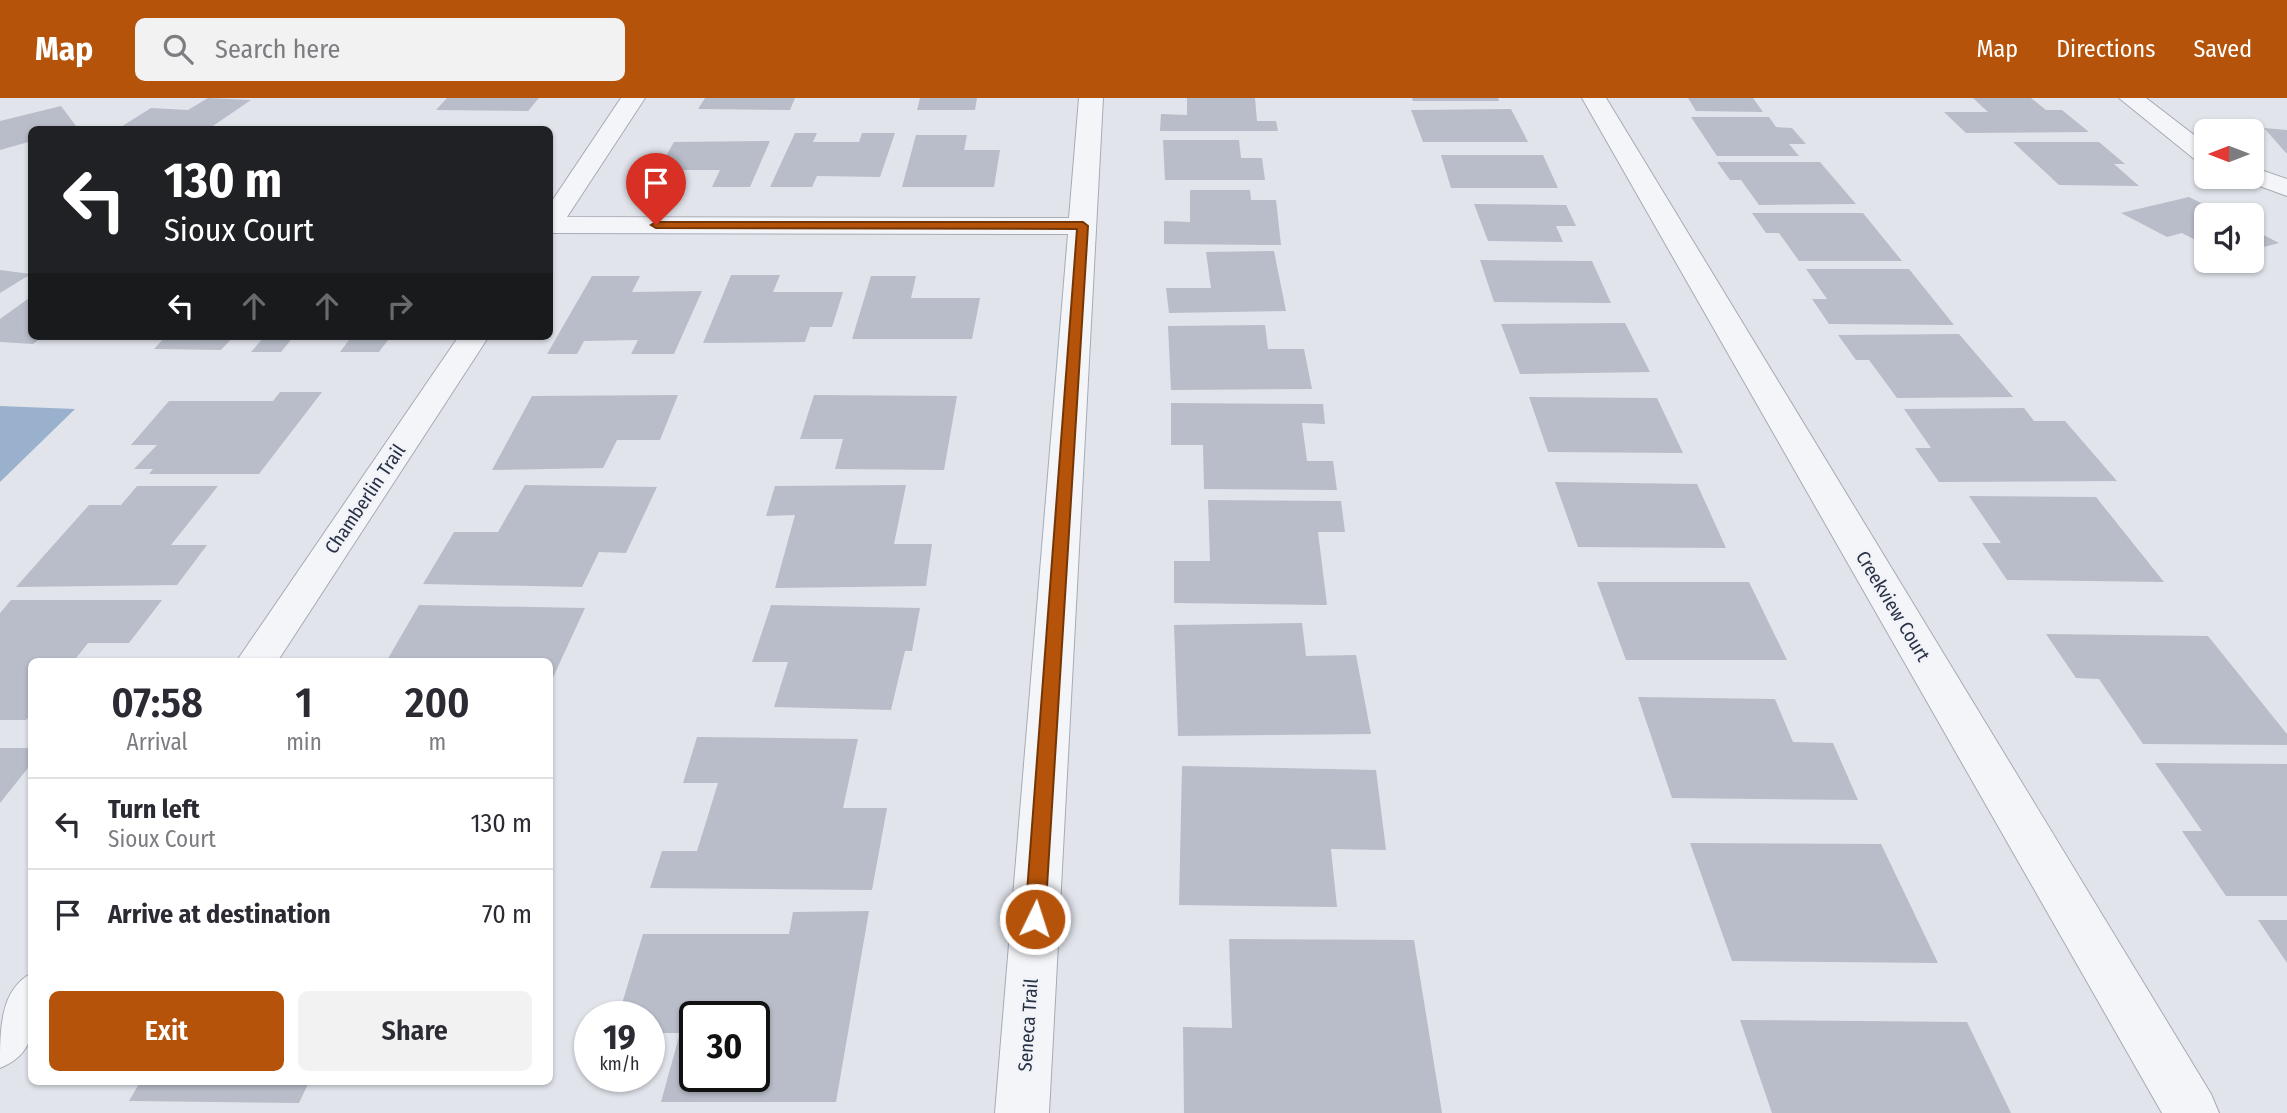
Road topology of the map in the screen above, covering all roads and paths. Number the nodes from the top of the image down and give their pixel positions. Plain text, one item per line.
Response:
1 (632, 98) edge
2 (1091, 98) edge
3 (1594, 98) edge
4 (2131, 98) edge
5 (2194, 147) edge
6 (2264, 179) edge
7 (2287, 188) edge
8 (553, 219) edge
9 (553, 224) edge
10 (1083, 226) junction
11 (471, 340) edge
12 (259, 658) edge
13 (28, 1002) edge
14 (0, 1044) edge
15 (1022, 1113) edge
16 (2192, 1113) edge

1 - 8 street
2 - 10 street, Seneca Trail
3 - 16 street, Creekview Court
4 - 5 street
6 - 7 street
9 - 10 street
10 - 15 street, Seneca Trail
11 - 12 street, Chamberlin Trail
13 - 14 street

